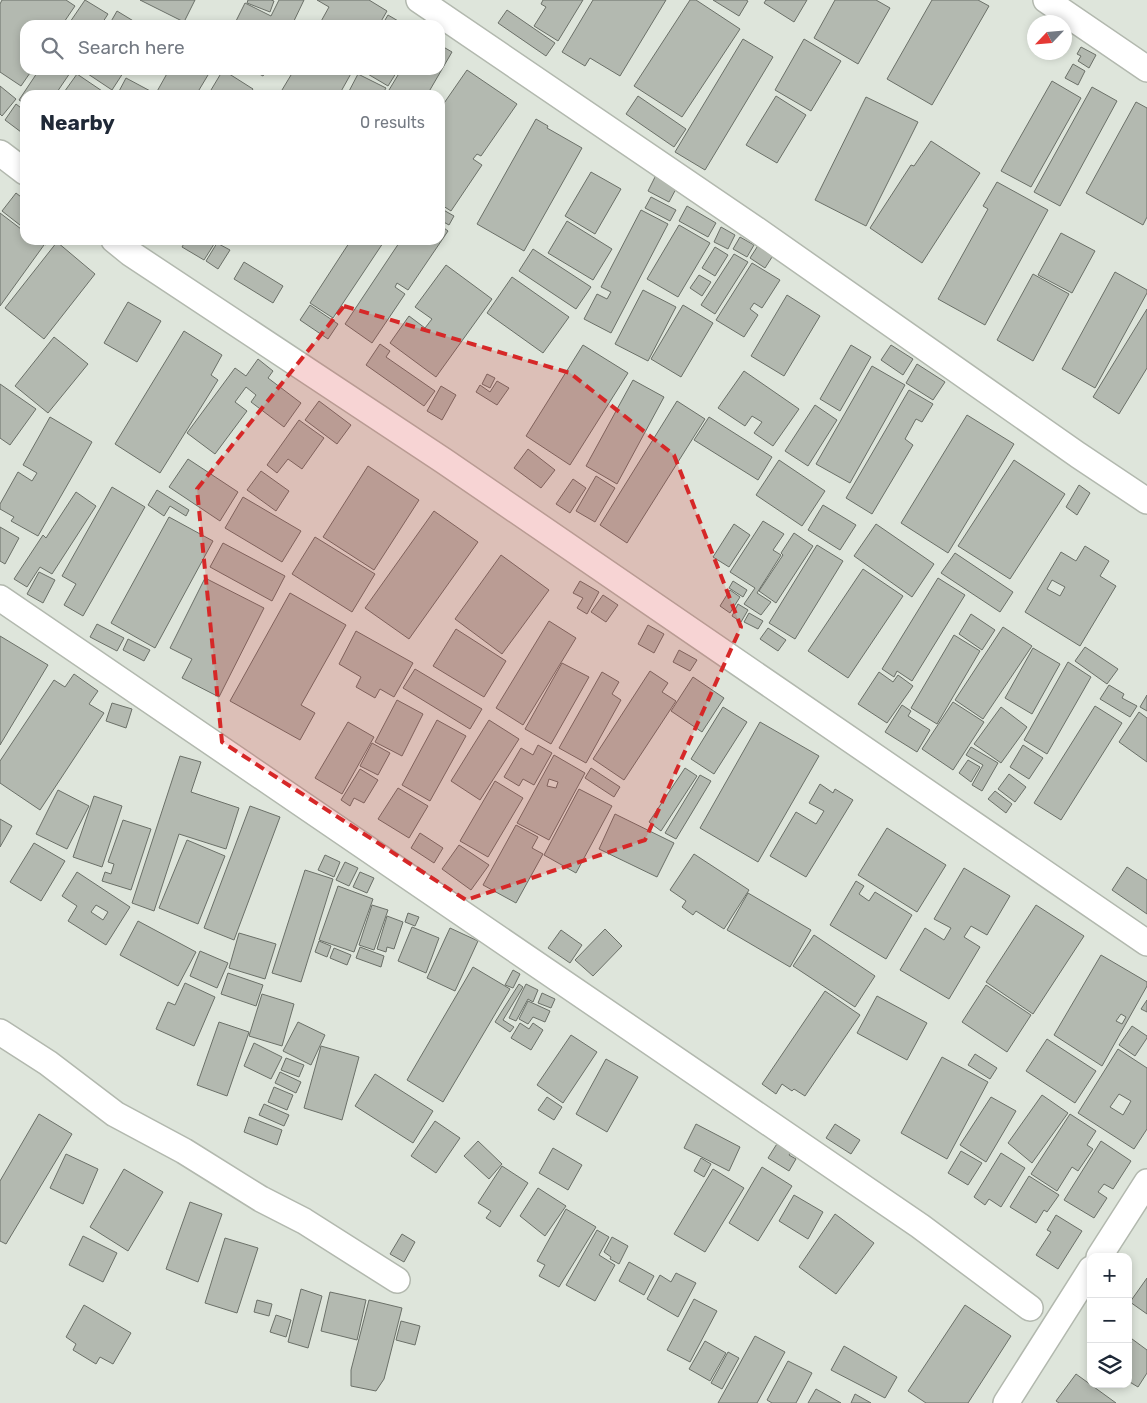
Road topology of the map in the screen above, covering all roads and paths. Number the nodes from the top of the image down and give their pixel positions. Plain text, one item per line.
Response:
1 (419, 0) edge
2 (1046, 0) edge
3 (1147, 69) edge
4 (0, 153) edge
5 (20, 168) edge
6 (120, 245) edge
7 (1147, 501) edge
8 (0, 598) edge
9 (1147, 943) edge
10 (0, 1032) edge
11 (1147, 1182) edge
12 (1102, 1253) edge
13 (1087, 1275) edge
14 (397, 1280) dead end
15 (1030, 1308) dead end
16 (1006, 1403) edge

1 - 7 street
2 - 3 street
4 - 5 street
6 - 9 street
8 - 15 street
10 - 14 street
11 - 12 street
13 - 16 street

